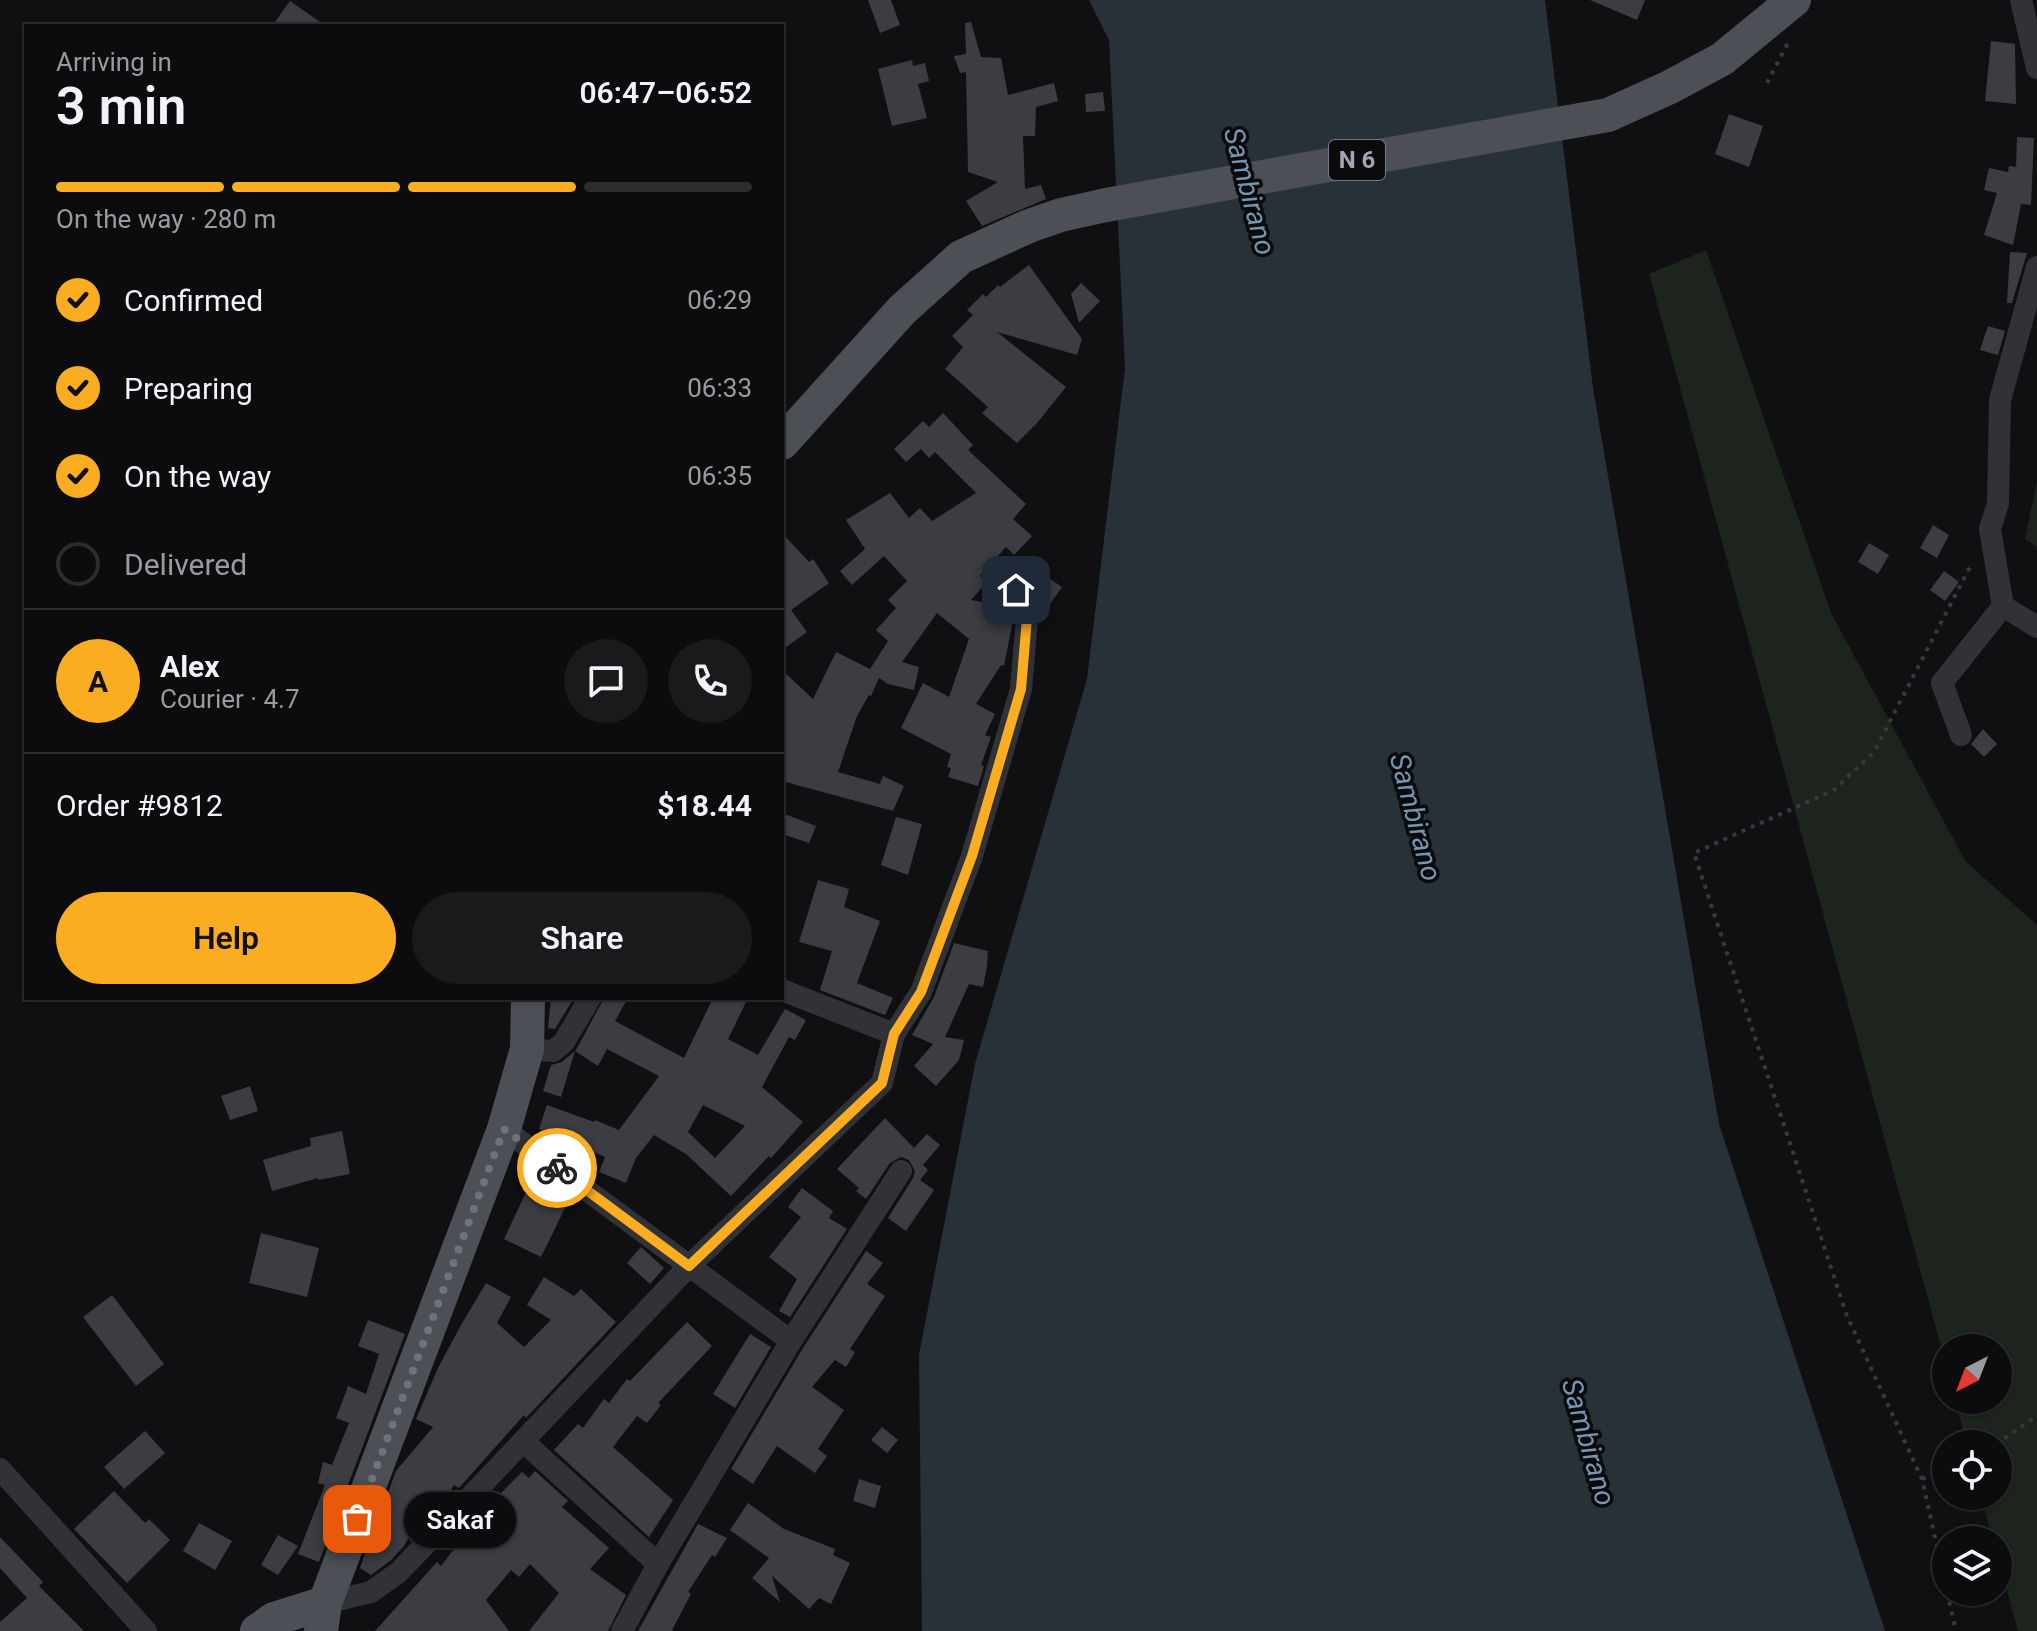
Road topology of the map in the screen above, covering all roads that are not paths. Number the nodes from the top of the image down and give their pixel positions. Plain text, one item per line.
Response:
1 (1794, 0) edge
2 (2021, 0) edge
3 (2037, 68) edge
4 (2037, 267) edge
5 (784, 441) edge
6 (1016, 590) dead end
7 (2003, 606) junction
8 (2037, 627) edge
9 (1961, 735) dead end
10 (784, 991) edge
11 (528, 1000) edge
12 (589, 1000) edge
13 (894, 1034) junction
14 (527, 1049) junction
15 (504, 1129) junction
16 (901, 1171) dead end
17 (689, 1266) junction
18 (791, 1341) junction
19 (524, 1442) junction
20 (0, 1469) edge
21 (658, 1564) junction
22 (323, 1617) edge
23 (146, 1631) edge
24 (257, 1631) edge
25 (622, 1631) edge

1 - 5 main road, N 6
2 - 3 street
4 - 7 street
6 - 13 street
7 - 8 street
7 - 9 street
10 - 13 street
11 - 14 main road
12 - 14 street
13 - 17 street
14 - 15 main road
15 - 17 street
15 - 22 main road
16 - 18 street
17 - 18 street
17 - 19 street
18 - 21 street
19 - 21 street
19 - 22 street
20 - 23 street
21 - 25 street
22 - 24 main road

